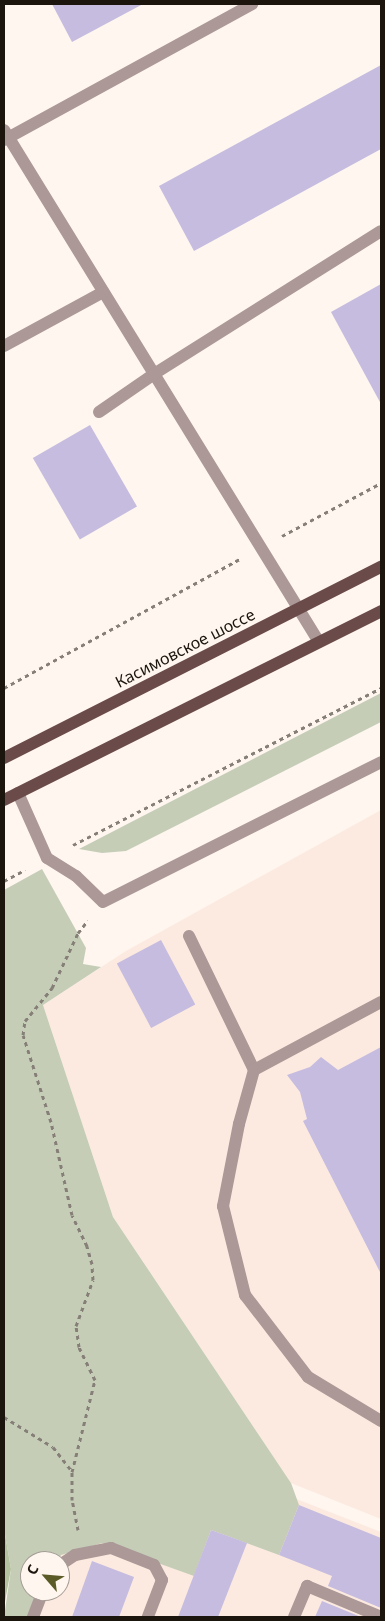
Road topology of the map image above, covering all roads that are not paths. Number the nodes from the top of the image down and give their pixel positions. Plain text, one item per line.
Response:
1 (252, 4) edge
2 (5, 136) edge
3 (381, 231) edge
4 (103, 292) junction
5 (4, 346) edge
6 (154, 374) junction
7 (99, 412) dead end
8 (381, 567) edge
9 (299, 609) junction
10 (381, 611) edge
11 (319, 642) junction
12 (4, 758) edge
13 (381, 762) edge
14 (18, 793) junction
15 (4, 800) edge
16 (189, 936) dead end
17 (381, 1002) edge
18 (254, 1070) junction
19 (381, 1421) edge
20 (70, 1558) edge
21 (39, 1601) edge
22 (33, 1617) edge
23 (148, 1617) edge
24 (294, 1617) edge
25 (381, 1617) edge

1 - 2 lane
2 - 4 lane
3 - 6 lane
4 - 5 lane
4 - 6 lane
6 - 7 lane
6 - 9 lane
8 - 9 main road, Касимовское шоссе
9 - 11 lane
9 - 12 main road, Касимовское шоссе
10 - 11 main road
11 - 14 main road
13 - 14 lane
14 - 15 main road
16 - 18 lane
17 - 18 lane
18 - 19 lane
20 - 23 lane
21 - 22 lane
24 - 25 lane

